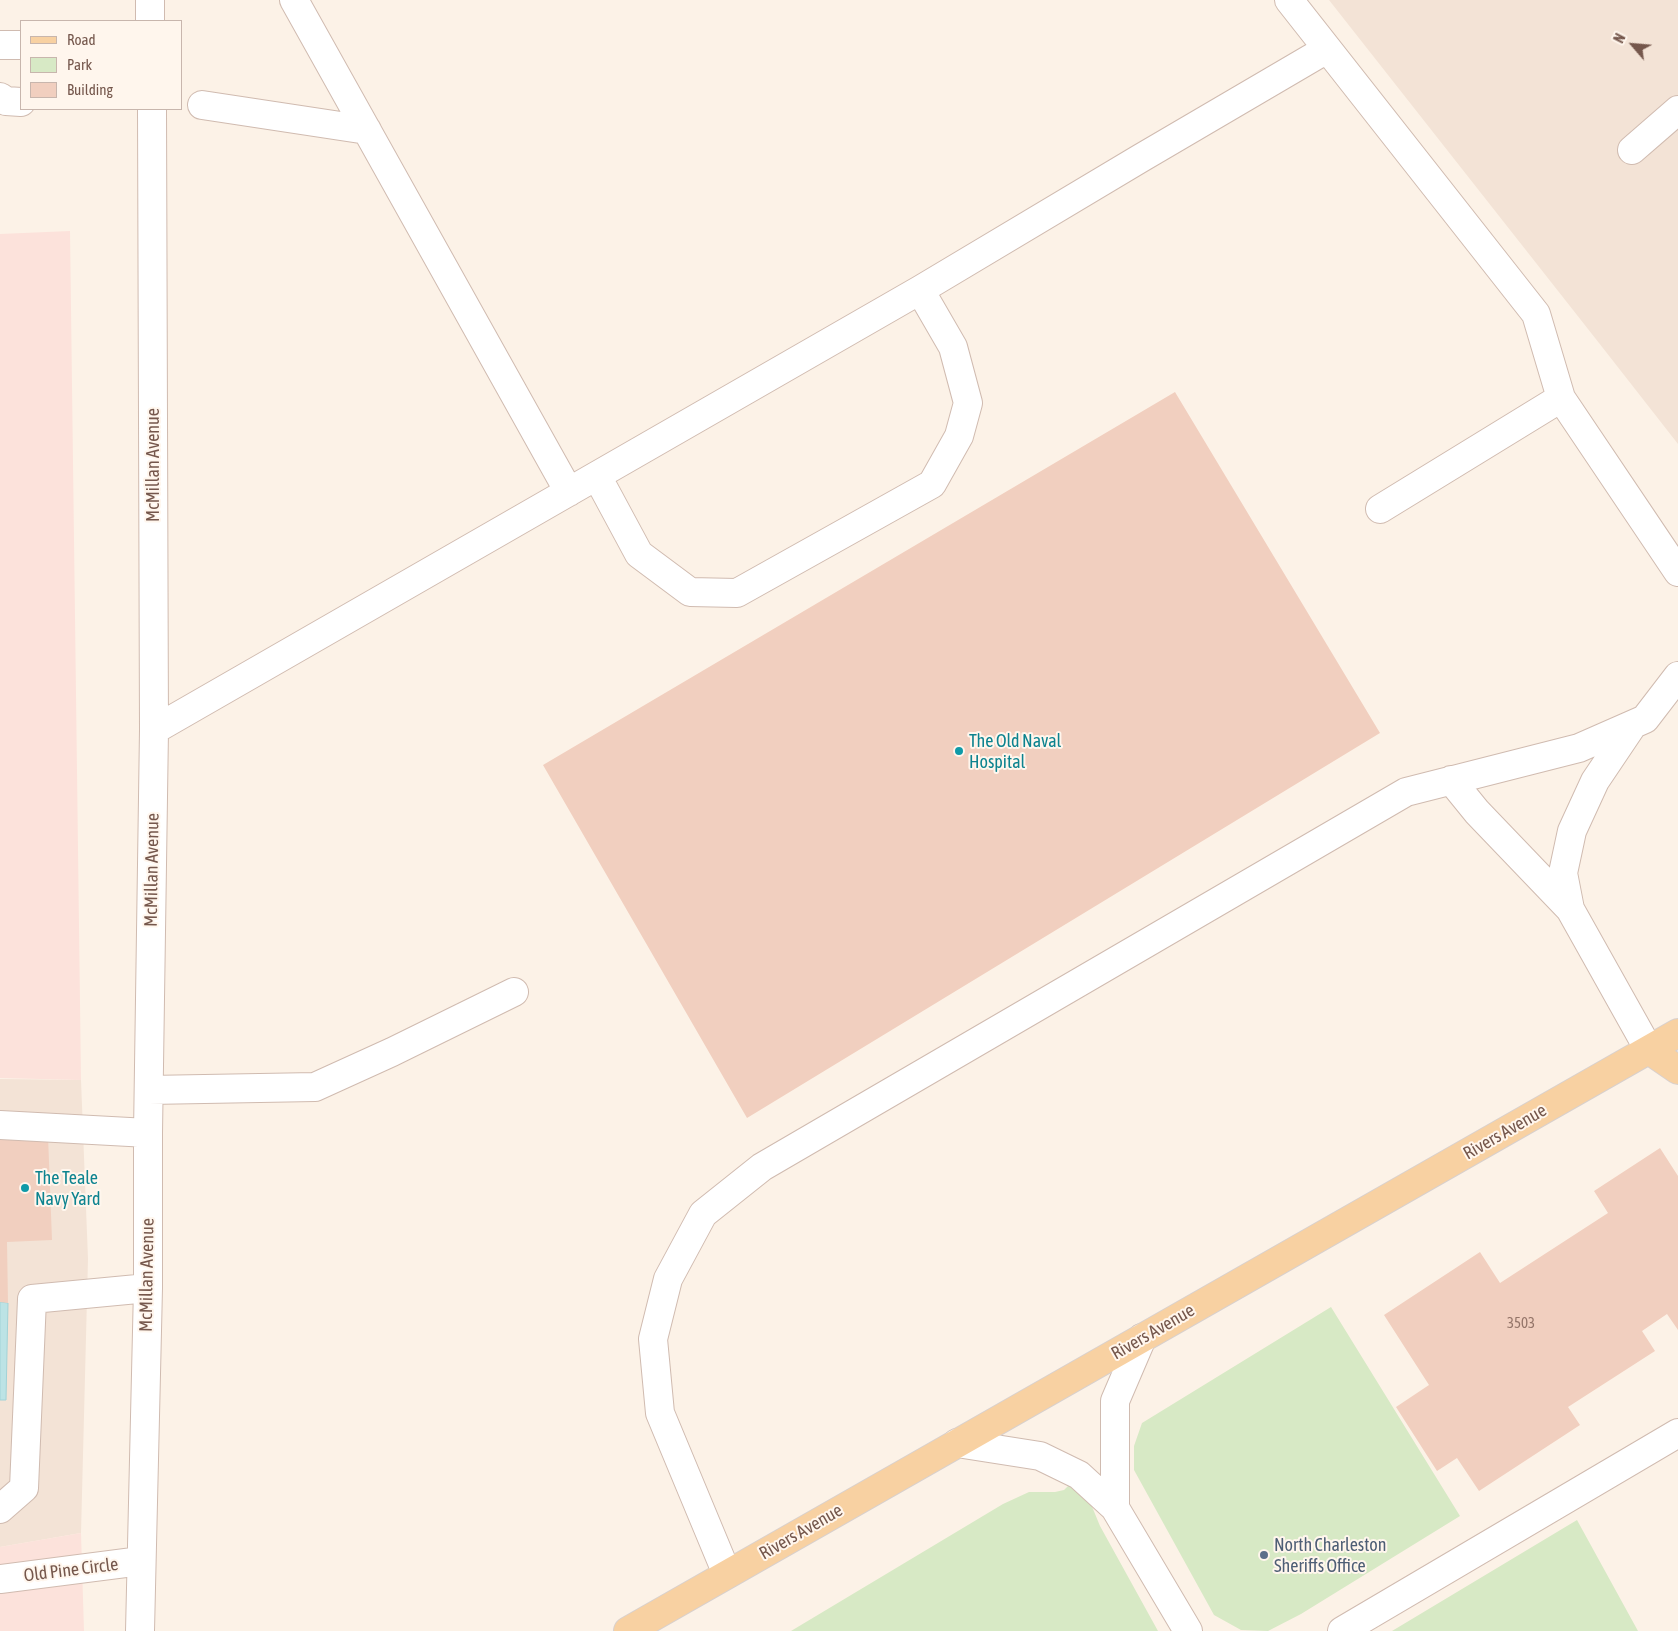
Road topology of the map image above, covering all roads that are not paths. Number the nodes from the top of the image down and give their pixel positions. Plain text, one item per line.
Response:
1 (150, 0) edge
2 (294, 0) edge
3 (1289, 0) edge
4 (150, 20) edge
5 (0, 45) edge
6 (20, 45) edge
7 (1327, 49) junction
8 (0, 97) edge
9 (20, 102) edge
10 (202, 105) dead end
11 (152, 110) edge
12 (1678, 110) edge
13 (367, 130) junction
14 (1632, 150) dead end
15 (920, 290) junction
16 (1561, 398) junction
17 (597, 476) junction
18 (569, 492) junction
19 (1380, 509) dead end
20 (1678, 572) edge
21 (1678, 676) edge
22 (1633, 724) junction
23 (154, 730) junction
24 (1451, 780) junction
25 (1570, 909) junction
26 (514, 992) dead end
27 (1678, 1033) edge
28 (1649, 1050) junction
29 (1678, 1070) edge
30 (149, 1090) junction
31 (0, 1125) edge
32 (148, 1133) junction
33 (148, 1288) junction
34 (1142, 1338) junction
35 (1678, 1433) edge
36 (957, 1443) junction
37 (1114, 1508) junction
38 (0, 1509) edge
39 (142, 1562) junction
40 (727, 1574) junction
41 (0, 1580) edge
42 (140, 1631) edge
43 (628, 1631) edge
44 (1188, 1631) edge
45 (1342, 1631) edge

1 - 4 street
2 - 13 street
3 - 7 street
5 - 6 street
7 - 15 street
7 - 16 street
8 - 9 street
10 - 13 street
11 - 23 street, McMillan Avenue
12 - 14 street
13 - 18 street
15 - 17 street
15 - 17 street
16 - 19 street
16 - 20 street
17 - 18 street
18 - 23 street
21 - 22 street
22 - 24 street
22 - 25 street
23 - 30 street, McMillan Avenue
24 - 25 street
24 - 40 street
25 - 28 street
26 - 30 street
27 - 28 main road, Rivers Avenue
28 - 29 main road
28 - 34 main road, Rivers Avenue
30 - 32 street, McMillan Avenue
31 - 32 street
32 - 33 street, McMillan Avenue
33 - 38 street
33 - 39 street, McMillan Avenue
34 - 36 main road, Rivers Avenue
34 - 37 street
35 - 45 street
36 - 37 street
36 - 40 main road, Rivers Avenue
37 - 44 street
39 - 41 street, Old Pine Circle
39 - 42 street, McMillan Avenue
40 - 43 main road, Rivers Avenue

